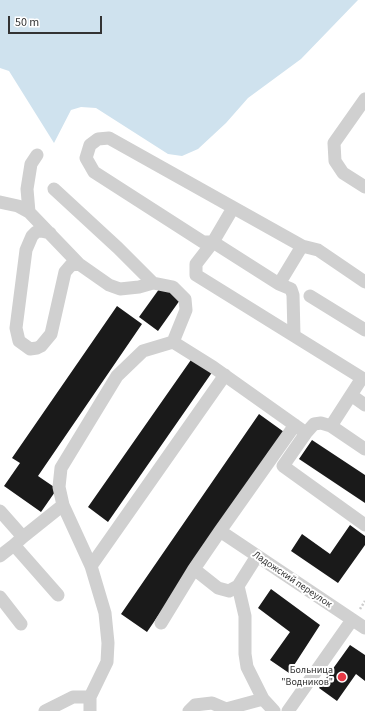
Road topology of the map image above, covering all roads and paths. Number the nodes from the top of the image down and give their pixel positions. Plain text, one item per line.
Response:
1 (365, 99) edge
2 (37, 155) dead end
3 (365, 187) edge
4 (54, 189) dead end
5 (0, 202) edge
6 (233, 208) junction
7 (29, 212) junction
8 (50, 233) junction
9 (213, 242) junction
10 (302, 246) junction
11 (79, 264) junction
12 (365, 282) edge
13 (153, 283) junction
14 (279, 284) junction
15 (310, 296) dead end
16 (365, 330) edge
17 (294, 335) junction
18 (173, 342) junction
19 (225, 375) junction
20 (364, 376) edge
21 (351, 395) junction
22 (365, 405) edge
23 (295, 425) junction
24 (331, 426) junction
25 (306, 433) junction
26 (365, 449) edge
27 (63, 506) junction
28 (0, 511) edge
29 (365, 525) edge
30 (220, 531) junction
31 (18, 541) junction
32 (0, 556) edge
33 (257, 556) junction
34 (91, 566) junction
35 (194, 570) junction
36 (238, 586) junction
37 (58, 595) dead end
38 (0, 596) edge
39 (352, 620) junction
40 (161, 623) dead end
41 (22, 624) dead end
42 (365, 628) edge
43 (90, 696) junction
44 (263, 700) junction
45 (291, 710) edge
46 (45, 711) edge
47 (90, 711) edge
48 (189, 711) edge
49 (274, 711) edge

1 - 3 street
2 - 7 street
4 - 13 street
5 - 7 street
6 - 9 street
6 - 9 street
6 - 10 street
7 - 8 street
8 - 11 street
8 - 11 street
9 - 14 street
9 - 17 street
10 - 12 street
10 - 14 street
11 - 13 street
13 - 18 street
14 - 17 street
15 - 16 street
17 - 20 street
18 - 19 street
18 - 27 street
19 - 23 street
19 - 34 street
20 - 21 street
21 - 22 street
21 - 24 street
23 - 25 street
23 - 30 street
24 - 25 street
24 - 26 street
25 - 29 street
27 - 31 street
27 - 34 street
28 - 31 street
30 - 33 street, Ладожский переулок
30 - 35 street
31 - 32 street
31 - 37 street
33 - 36 street
33 - 39 street, Ладожский переулок
34 - 43 street
35 - 36 street
35 - 40 street
36 - 44 street
38 - 41 street
39 - 42 street, Ладожский переулок
39 - 45 street
43 - 46 street
43 - 47 street
44 - 48 street
44 - 49 street

